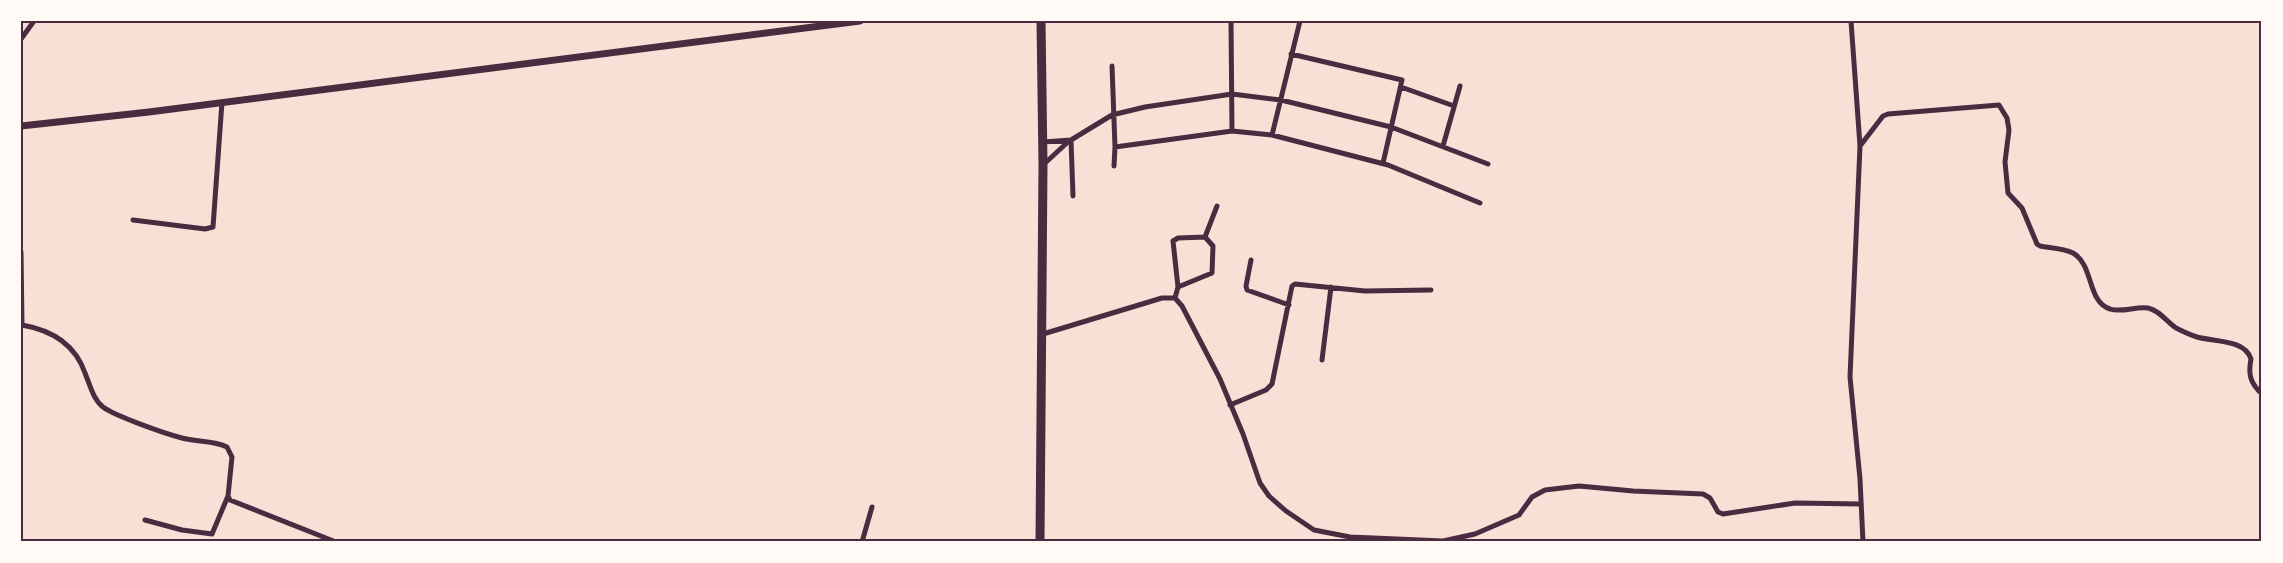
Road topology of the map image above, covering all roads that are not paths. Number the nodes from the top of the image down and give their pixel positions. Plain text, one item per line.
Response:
1 (34, 21) edge
2 (860, 21) edge
3 (1041, 21) edge
4 (1231, 21) edge
5 (1300, 21) edge
6 (1851, 21) edge
7 (21, 39) edge
8 (1292, 54) junction
9 (1112, 66) dead end
10 (1460, 86) dead end
11 (1401, 87) junction
12 (1232, 94) junction
13 (1280, 100) junction
14 (222, 102) junction
15 (1454, 106) junction
16 (1112, 115) junction
17 (21, 126) edge
18 (1391, 127) junction
19 (1232, 131) junction
20 (1272, 135) junction
21 (1070, 141) junction
22 (1043, 142) junction
23 (1443, 146) junction
24 (1860, 146) junction
25 (1115, 147) junction
26 (1382, 163) junction
27 (1488, 164) dead end
28 (1043, 165) junction
29 (1114, 166) dead end
30 (1073, 196) dead end
31 (1480, 203) dead end
32 (1217, 206) dead end
33 (133, 220) dead end
34 (1205, 237) junction
35 (21, 252) edge
36 (1251, 260) dead end
37 (21, 266) edge
38 (1178, 287) junction
39 (1331, 287) junction
40 (1431, 290) dead end
41 (1175, 298) junction
42 (1289, 305) junction
43 (22, 326) edge
44 (1042, 334) junction
45 (1322, 360) dead end
46 (2262, 394) edge
47 (1230, 405) junction
48 (228, 496) junction
49 (1861, 504) junction
50 (872, 507) dead end
51 (145, 520) dead end
52 (1443, 541) edge
53 (336, 542) edge
54 (862, 542) edge
55 (1040, 542) edge
56 (1448, 542) edge
57 (1863, 542) edge

1 - 7 street
2 - 14 street
3 - 22 main road
4 - 12 street
5 - 8 street
6 - 24 street
8 - 11 street
8 - 13 street
9 - 16 street
10 - 15 street
11 - 15 street
11 - 18 street
12 - 13 street
12 - 16 street
12 - 19 street
13 - 18 street
13 - 20 street
14 - 17 street
14 - 33 street
15 - 23 street
16 - 21 street
16 - 25 street
18 - 23 street
18 - 26 street
19 - 20 street
19 - 25 street
20 - 26 street
21 - 22 street
21 - 28 street
21 - 30 street
22 - 28 main road
23 - 27 street
24 - 46 street
24 - 49 street
25 - 29 street
26 - 31 street
28 - 44 main road
32 - 34 street
34 - 38 street
34 - 38 street
35 - 37 street
36 - 42 street
37 - 43 street
38 - 41 street
39 - 40 street
39 - 42 street
39 - 45 street
41 - 44 street
41 - 47 street
42 - 47 street
43 - 48 street
44 - 55 main road
47 - 52 street
48 - 51 street
48 - 53 street
49 - 52 street
49 - 57 street
50 - 54 street
52 - 56 street

